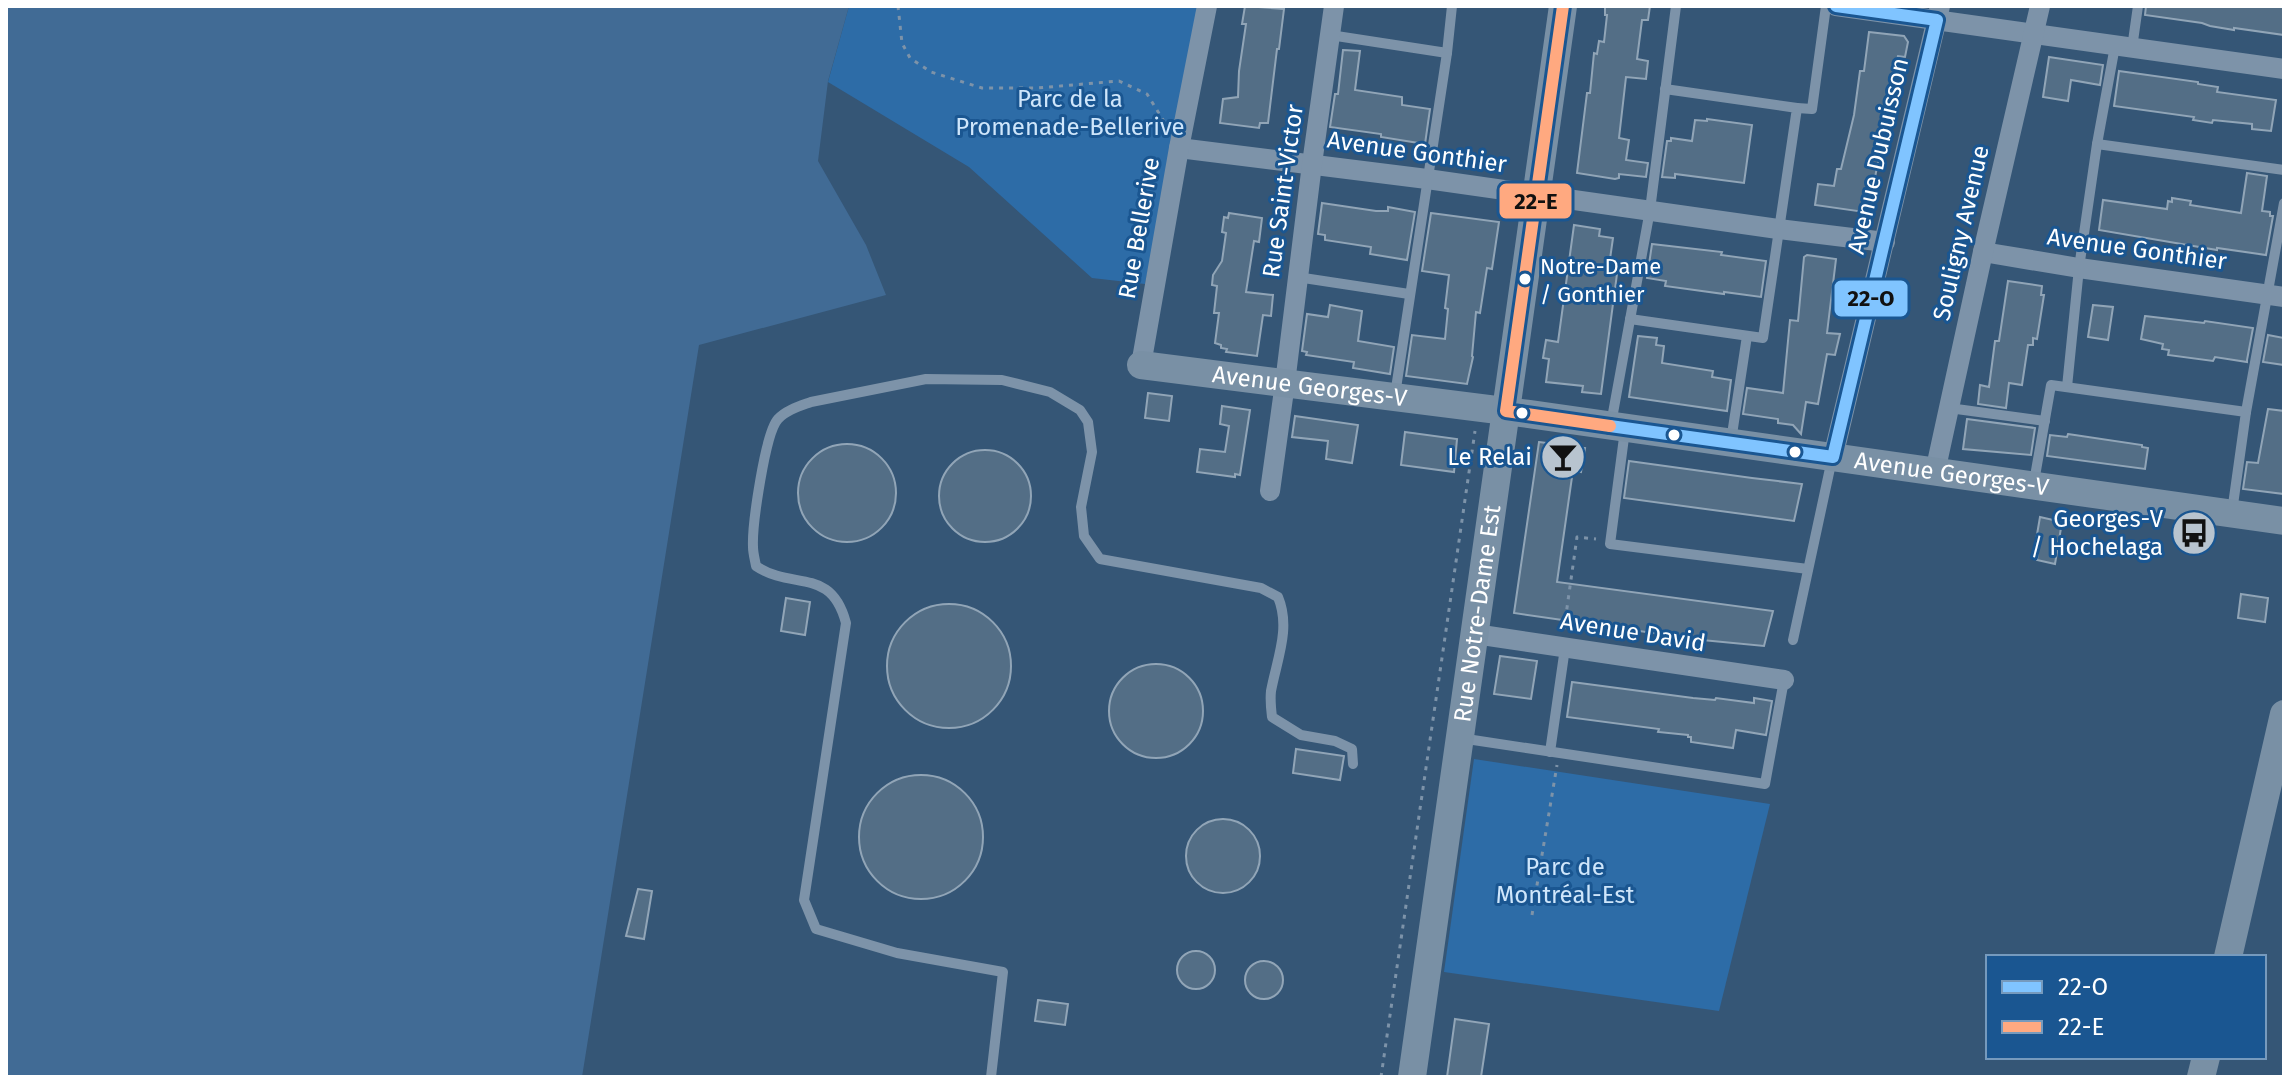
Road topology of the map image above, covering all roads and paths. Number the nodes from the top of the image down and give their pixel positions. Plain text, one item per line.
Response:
1 (898, 6) edge
2 (1207, 6) edge
3 (1334, 6) edge
4 (1452, 6) edge
5 (1563, 6) edge
6 (1676, 6) edge
7 (1826, 6) edge
8 (2040, 6) edge
9 (2138, 6) edge
10 (1847, 7) edge
11 (1938, 13) edge
12 (2034, 34) junction
13 (1330, 35) junction
14 (2124, 47) junction
15 (1447, 53) junction
16 (2284, 69) edge
17 (1665, 89) junction
18 (1797, 108) junction
19 (2097, 144) junction
20 (1179, 148) junction
21 (1312, 164) junction
22 (2284, 170) edge
23 (1427, 179) junction
24 (1535, 195) junction
25 (2284, 203) edge
26 (1650, 210) junction
27 (1778, 229) junction
28 (1885, 242) junction
29 (1983, 252) junction
30 (2079, 268) junction
31 (1297, 277) junction
32 (1409, 294) junction
33 (2275, 296) edge
34 (1630, 319) junction
35 (1747, 336) junction
36 (1141, 365) joint
37 (1285, 383) junction
38 (2067, 387) junction
39 (1395, 397) junction
40 (1478, 407) junction
41 (1949, 408) junction
42 (1506, 411) junction
43 (2246, 412) junction
44 (2045, 421) junction
45 (1618, 427) junction
46 (1731, 443) junction
47 (1833, 457) junction
48 (1935, 472) junction
49 (2034, 486) junction
50 (1270, 491) dead end
51 (2232, 514) junction
52 (2284, 521) edge
53 (1596, 539) dead end
54 (1808, 569) junction
55 (1475, 634) junction
56 (1564, 639) junction
57 (1793, 640) dead end
58 (1784, 680) joint
59 (2284, 714) edge
60 (1460, 738) junction
61 (1555, 753) junction
62 (1353, 764) dead end
63 (1532, 915) dead end
64 (2228, 955) edge
65 (991, 1077) edge
66 (1381, 1077) edge
67 (1412, 1077) edge

1 - 20 path
2 - 20 street, Rue Bellerive
3 - 13 street, Rue Saint-Victor
4 - 15 lane
5 - 24 street, Rue Notre-Dame Est
6 - 17 lane
7 - 18 lane
8 - 12 street, Souligny Avenue
9 - 14 lane
10 - 11 street
11 - 12 street
11 - 28 street, Avenue Dubuisson
12 - 14 street
12 - 29 street, Souligny Avenue
13 - 15 lane
13 - 21 street, Rue Saint-Victor
14 - 16 street
14 - 19 lane
15 - 23 lane
17 - 18 lane
17 - 26 lane
18 - 27 lane
19 - 22 lane
19 - 30 lane
20 - 21 street, Avenue Gonthier
20 - 36 street, Rue Bellerive
21 - 23 street, Avenue Gonthier
21 - 31 street, Rue Saint-Victor
23 - 24 street, Avenue Gonthier
23 - 32 lane
24 - 26 street, Avenue Gonthier
24 - 42 street, Rue Notre-Dame Est
25 - 33 lane
26 - 27 street, Avenue Gonthier
26 - 34 lane
27 - 28 street, Avenue Gonthier
27 - 35 lane
28 - 47 street, Avenue Dubuisson
29 - 30 street, Avenue Gonthier
29 - 41 street, Souligny Avenue
30 - 33 street, Avenue Gonthier
30 - 38 lane
31 - 32 lane
31 - 37 street, Rue Saint-Victor
32 - 39 lane
33 - 43 lane
34 - 35 lane
34 - 45 lane
35 - 46 lane
36 - 37 street, Avenue Georges-V
37 - 39 street, Avenue Georges-V
37 - 50 street, Rue Saint-Victor
38 - 43 lane
38 - 44 lane
39 - 40 street, Avenue Georges-V
40 - 42 street, Avenue Georges-V
40 - 66 path, Rue Notre-Dame Est
41 - 44 lane
41 - 48 street, Souligny Avenue
42 - 45 street, Avenue Georges-V
42 - 55 street, Rue Notre-Dame Est
43 - 51 lane
44 - 49 lane
45 - 46 street, Avenue Georges-V
45 - 54 lane
46 - 47 street, Avenue Georges-V
47 - 48 street, Avenue Georges-V
47 - 54 lane
48 - 49 street, Avenue Georges-V
49 - 51 street, Avenue Georges-V
51 - 52 street, Avenue Georges-V
53 - 56 path
54 - 57 lane
55 - 56 street, Avenue David
55 - 60 street, Rue Notre-Dame Est
56 - 58 street, Avenue David
56 - 61 lane
58 - 61 lane
59 - 64 street
60 - 61 lane
60 - 67 street, Rue Notre-Dame Est
61 - 63 path
62 - 65 lane

